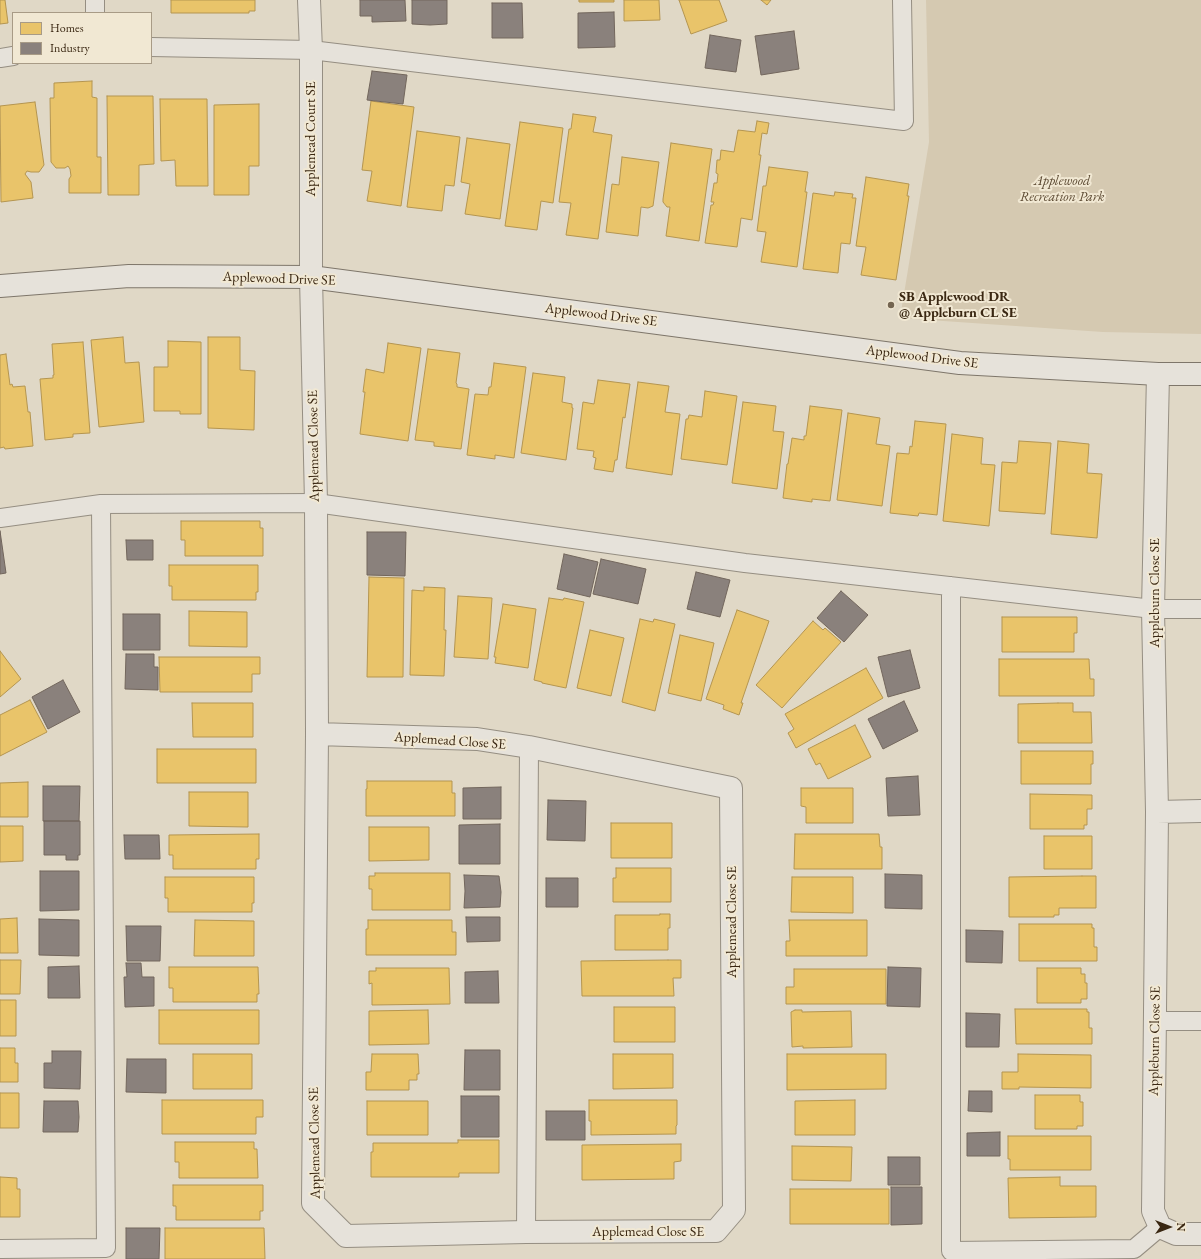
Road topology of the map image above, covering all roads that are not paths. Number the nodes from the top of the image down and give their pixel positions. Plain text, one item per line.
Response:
1 (95, 0) edge
2 (309, 0) edge
3 (902, 0) edge
4 (95, 12) edge
5 (152, 47) edge
6 (311, 50) junction
7 (12, 56) edge
8 (0, 58) edge
9 (311, 277) junction
10 (0, 286) edge
11 (1158, 374) junction
12 (1201, 374) edge
13 (316, 503) junction
14 (101, 504) junction
15 (0, 518) edge
16 (951, 586) junction
17 (1201, 608) edge
18 (1154, 609) junction
19 (317, 734) junction
20 (529, 747) junction
21 (1201, 811) edge
22 (1157, 812) junction
23 (1156, 1021) junction
24 (1201, 1021) edge
25 (1160, 1227) junction
26 (526, 1232) junction
27 (1201, 1234) edge
28 (0, 1249) edge

1 - 4 lane
2 - 6 street, Applemead Court SE
3 - 6 lane
5 - 6 lane
6 - 9 street, Applemead Court SE
7 - 8 lane
9 - 10 street, Applewood Drive SE
9 - 11 street, Applewood Drive SE
9 - 13 street, Applemead Close SE
11 - 12 street, Applewood Drive SE
11 - 18 street, Appleburn Close SE
13 - 14 lane
13 - 16 lane
13 - 19 street, Applemead Close SE
14 - 15 lane
14 - 28 lane
16 - 18 lane
16 - 25 lane
17 - 18 lane
18 - 22 street, Appleburn Close SE
19 - 20 street, Applemead Close SE
19 - 26 street, Applemead Close SE
20 - 26 lane
20 - 26 street, Applemead Close SE
21 - 22 street
22 - 23 street, Appleburn Close SE
23 - 24 lane
23 - 25 street, Appleburn Close SE
25 - 27 street

